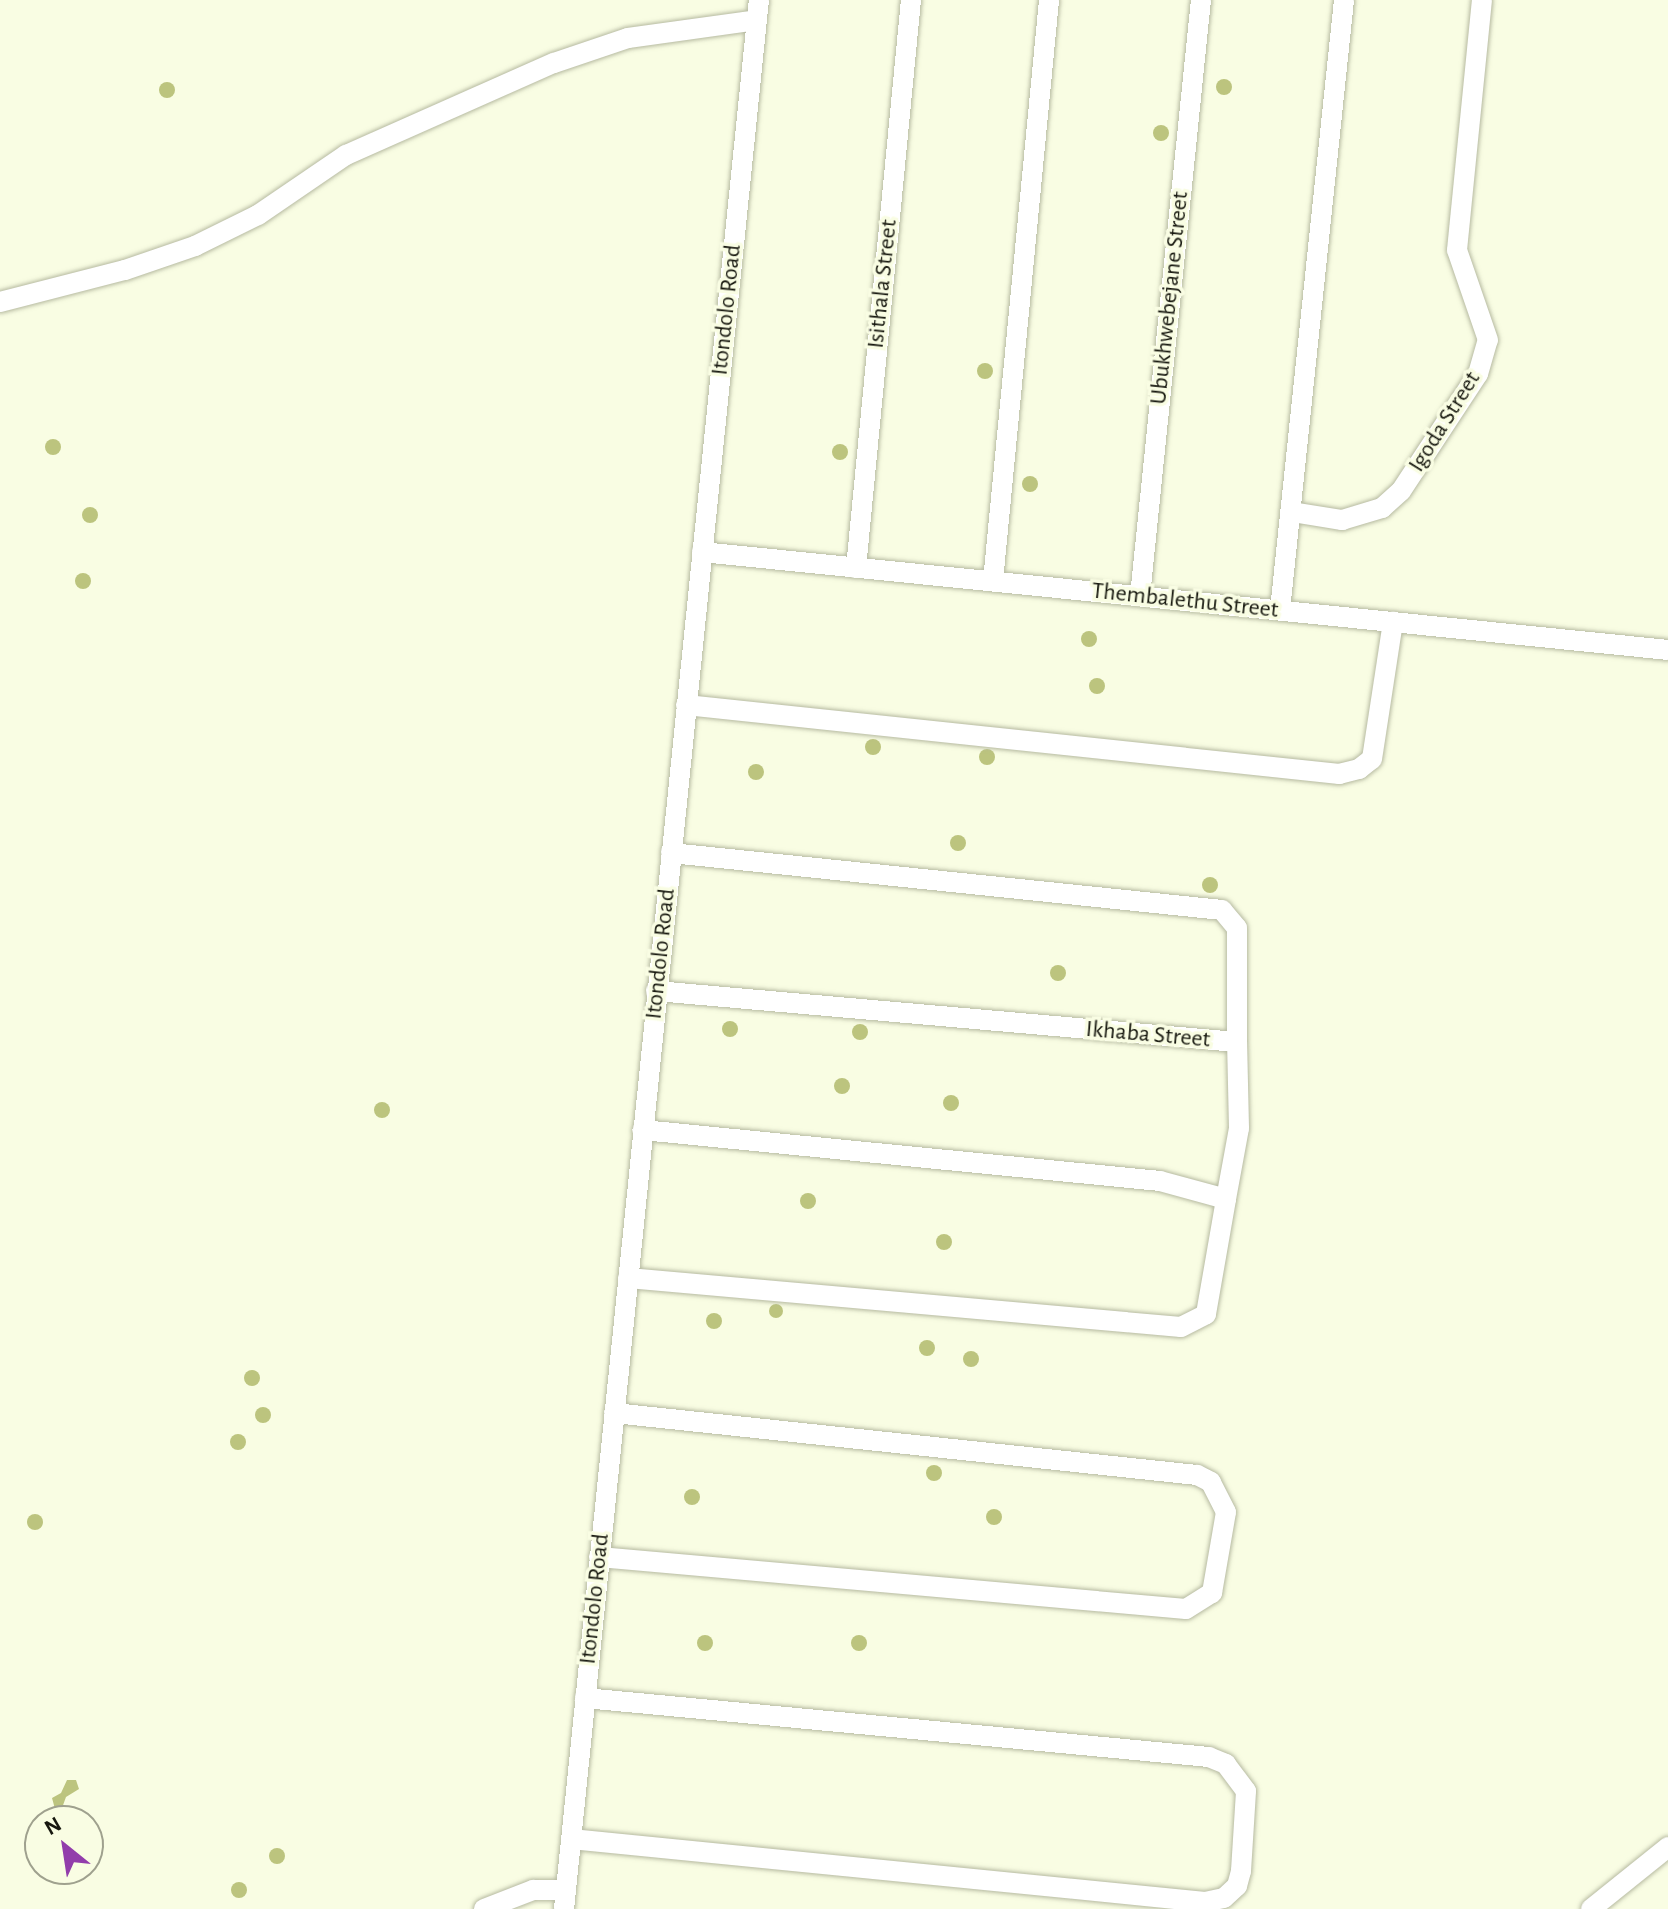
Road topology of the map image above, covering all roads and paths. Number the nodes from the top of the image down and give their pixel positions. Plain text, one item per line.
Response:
1 (911, 0) edge
2 (1049, 0) edge
3 (1201, 0) edge
4 (1344, 0) edge
5 (1482, 0) edge
6 (758, 10) edge
7 (0, 302) edge
8 (1292, 512) junction
9 (702, 552) junction
10 (856, 568) junction
11 (993, 581) junction
12 (1140, 596) junction
13 (1280, 610) junction
14 (1393, 622) junction
15 (1668, 650) edge
16 (686, 705) junction
17 (671, 853) junction
18 (656, 991) junction
19 (1237, 1042) junction
20 (643, 1130) junction
21 (1226, 1199) junction
22 (628, 1278) junction
23 (614, 1413) junction
24 (599, 1557) junction
25 (585, 1698) junction
26 (571, 1839) junction
27 (1668, 1847) edge
28 (564, 1900) edge
29 (484, 1909) edge
30 (1591, 1909) edge

1 - 10 street, Isithala Street
2 - 11 street
3 - 12 street, Ubukhwebejane Street
4 - 8 street
5 - 8 street, Igoda Street
6 - 7 street
6 - 9 street, Itondolo Road
8 - 13 street
9 - 10 street, Thembalethu Street
9 - 16 street, Itondolo Road
10 - 11 street, Thembalethu Street
11 - 12 street, Thembalethu Street
12 - 13 street, Thembalethu Street
13 - 14 street, Thembalethu Street
14 - 15 street, Thembalethu Street
14 - 16 street
16 - 17 street, Itondolo Road
17 - 18 street, Itondolo Road
17 - 19 street, Ikhaba Street
18 - 19 street, Ikhaba Street
18 - 20 street, Itondolo Road
19 - 21 street
20 - 21 street
20 - 22 street, Itondolo Road
21 - 22 street
22 - 23 street, Itondolo Road
23 - 24 street, Itondolo Road
23 - 24 street
24 - 25 street, Itondolo Road
25 - 26 street, Itondolo Road
25 - 26 street
26 - 28 street, Itondolo Road
27 - 30 street
28 - 29 street

